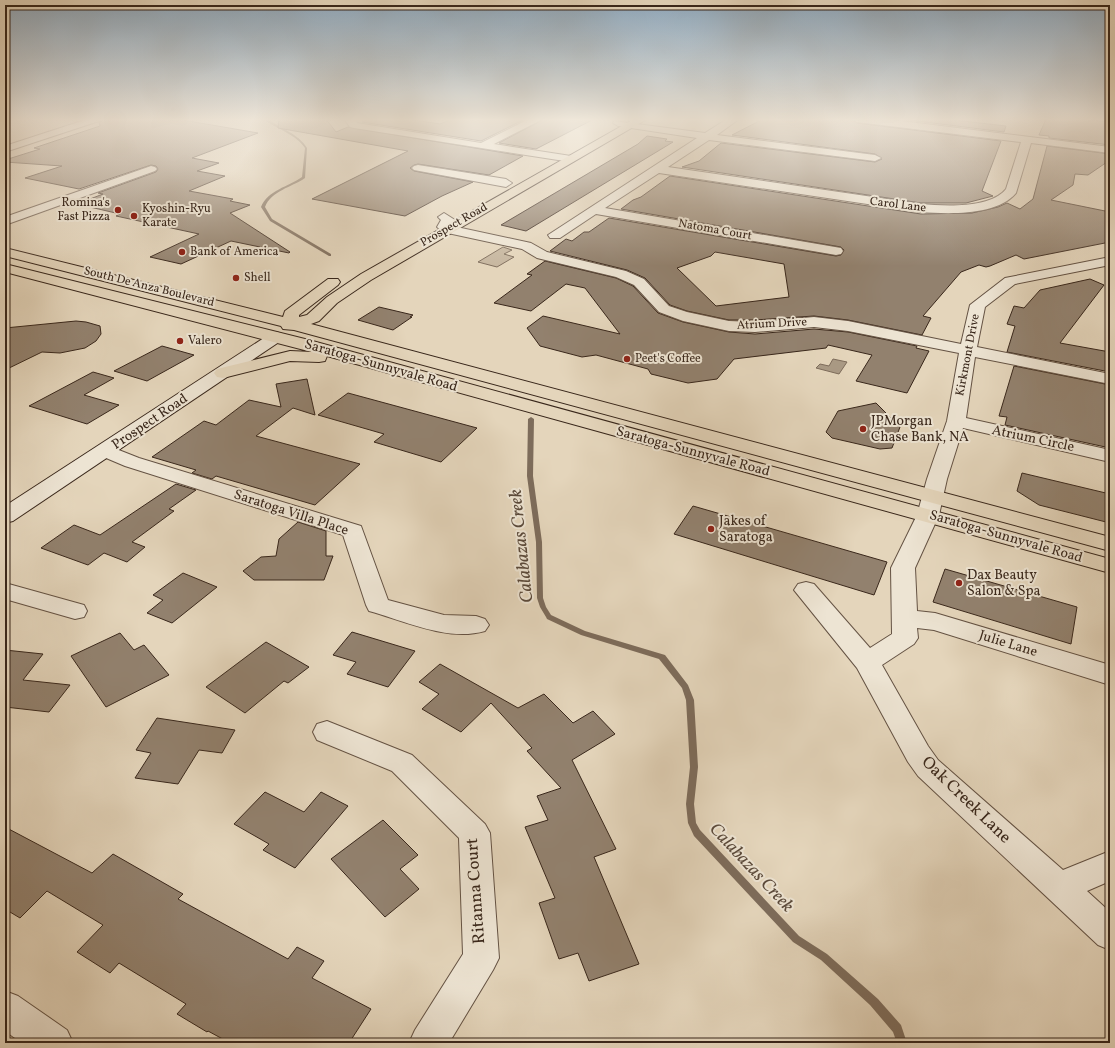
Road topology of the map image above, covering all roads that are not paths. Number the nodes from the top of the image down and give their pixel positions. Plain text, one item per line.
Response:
1 (418, 168) dead end
2 (534, 168) edge
3 (553, 168) edge
4 (1019, 168) edge
5 (151, 169) dead end
6 (658, 169) joint
7 (506, 182) junction
8 (488, 192) dead end
9 (594, 210) junction
10 (449, 219) junction
11 (5, 221) edge
12 (432, 224) dead end
13 (555, 235) dead end
14 (836, 251) dead end
15 (5, 252) edge
16 (33, 258) junction
17 (5, 260) edge
18 (1106, 266) edge
19 (5, 268) edge
20 (354, 268) dead end
21 (311, 298) junction
22 (236, 309) junction
23 (292, 324) junction
24 (276, 337) junction
25 (968, 350) junction
26 (354, 359) junction
27 (223, 373) junction
28 (1110, 379) edge
29 (956, 422) junction
30 (106, 451) junction
31 (1110, 456) edge
32 (930, 505) junction
33 (5, 516) edge
34 (1110, 544) edge
35 (1110, 566) edge
36 (806, 590) dead end
37 (5, 591) edge
38 (75, 611) dead end
39 (905, 618) junction
40 (476, 625) dead end
41 (867, 662) junction
42 (1110, 675) edge
43 (327, 732) dead end
44 (1110, 866) edge
45 (1058, 886) junction
46 (1110, 934) edge
47 (5, 1009) edge
48 (54, 1043) edge
49 (428, 1043) edge

1 - 7 street
2 - 7 main road, Prospect Road
3 - 10 main road, Prospect Road
4 - 6 street, Carol Lane
5 - 11 street
6 - 9 street
7 - 8 main road, Prospect Road
9 - 13 street
9 - 14 street, Natoma Court
10 - 12 main road, Prospect Road
10 - 23 main road, Prospect Road
10 - 25 street, Atrium Drive
15 - 16 main road, South De Anza Boulevard
16 - 17 main road
16 - 22 main road, South De Anza Boulevard
18 - 25 street, Kirkmont Drive
19 - 24 main road, South De Anza Boulevard
20 - 21 main road, Prospect Road
21 - 22 main road
21 - 23 main road, Prospect Road
22 - 23 main road, South De Anza Boulevard
23 - 24 main road, Prospect Road
23 - 32 main road, Saratoga-Sunnyvale Road
24 - 26 main road, Saratoga-Sunnyvale Road
24 - 27 street, Prospect Road
25 - 28 street
25 - 29 street, Kirkmont Drive
26 - 27 main road
26 - 32 main road, Saratoga-Sunnyvale Road
27 - 30 street, Prospect Road
29 - 31 street, Atrium Circle
29 - 32 street, Kirkmont Drive
30 - 33 street, Prospect Road
30 - 40 street, Saratoga Villa Place
32 - 34 main road, Saratoga-Sunnyvale Road
32 - 35 main road, Saratoga-Sunnyvale Road
32 - 39 street
36 - 41 street, Oak Creek Lane
37 - 38 street
39 - 41 street
39 - 42 street, Julie Lane
41 - 45 street, Oak Creek Lane
43 - 49 street, Ritanna Court
44 - 45 street
45 - 46 street, Oak Creek Lane
47 - 48 street

